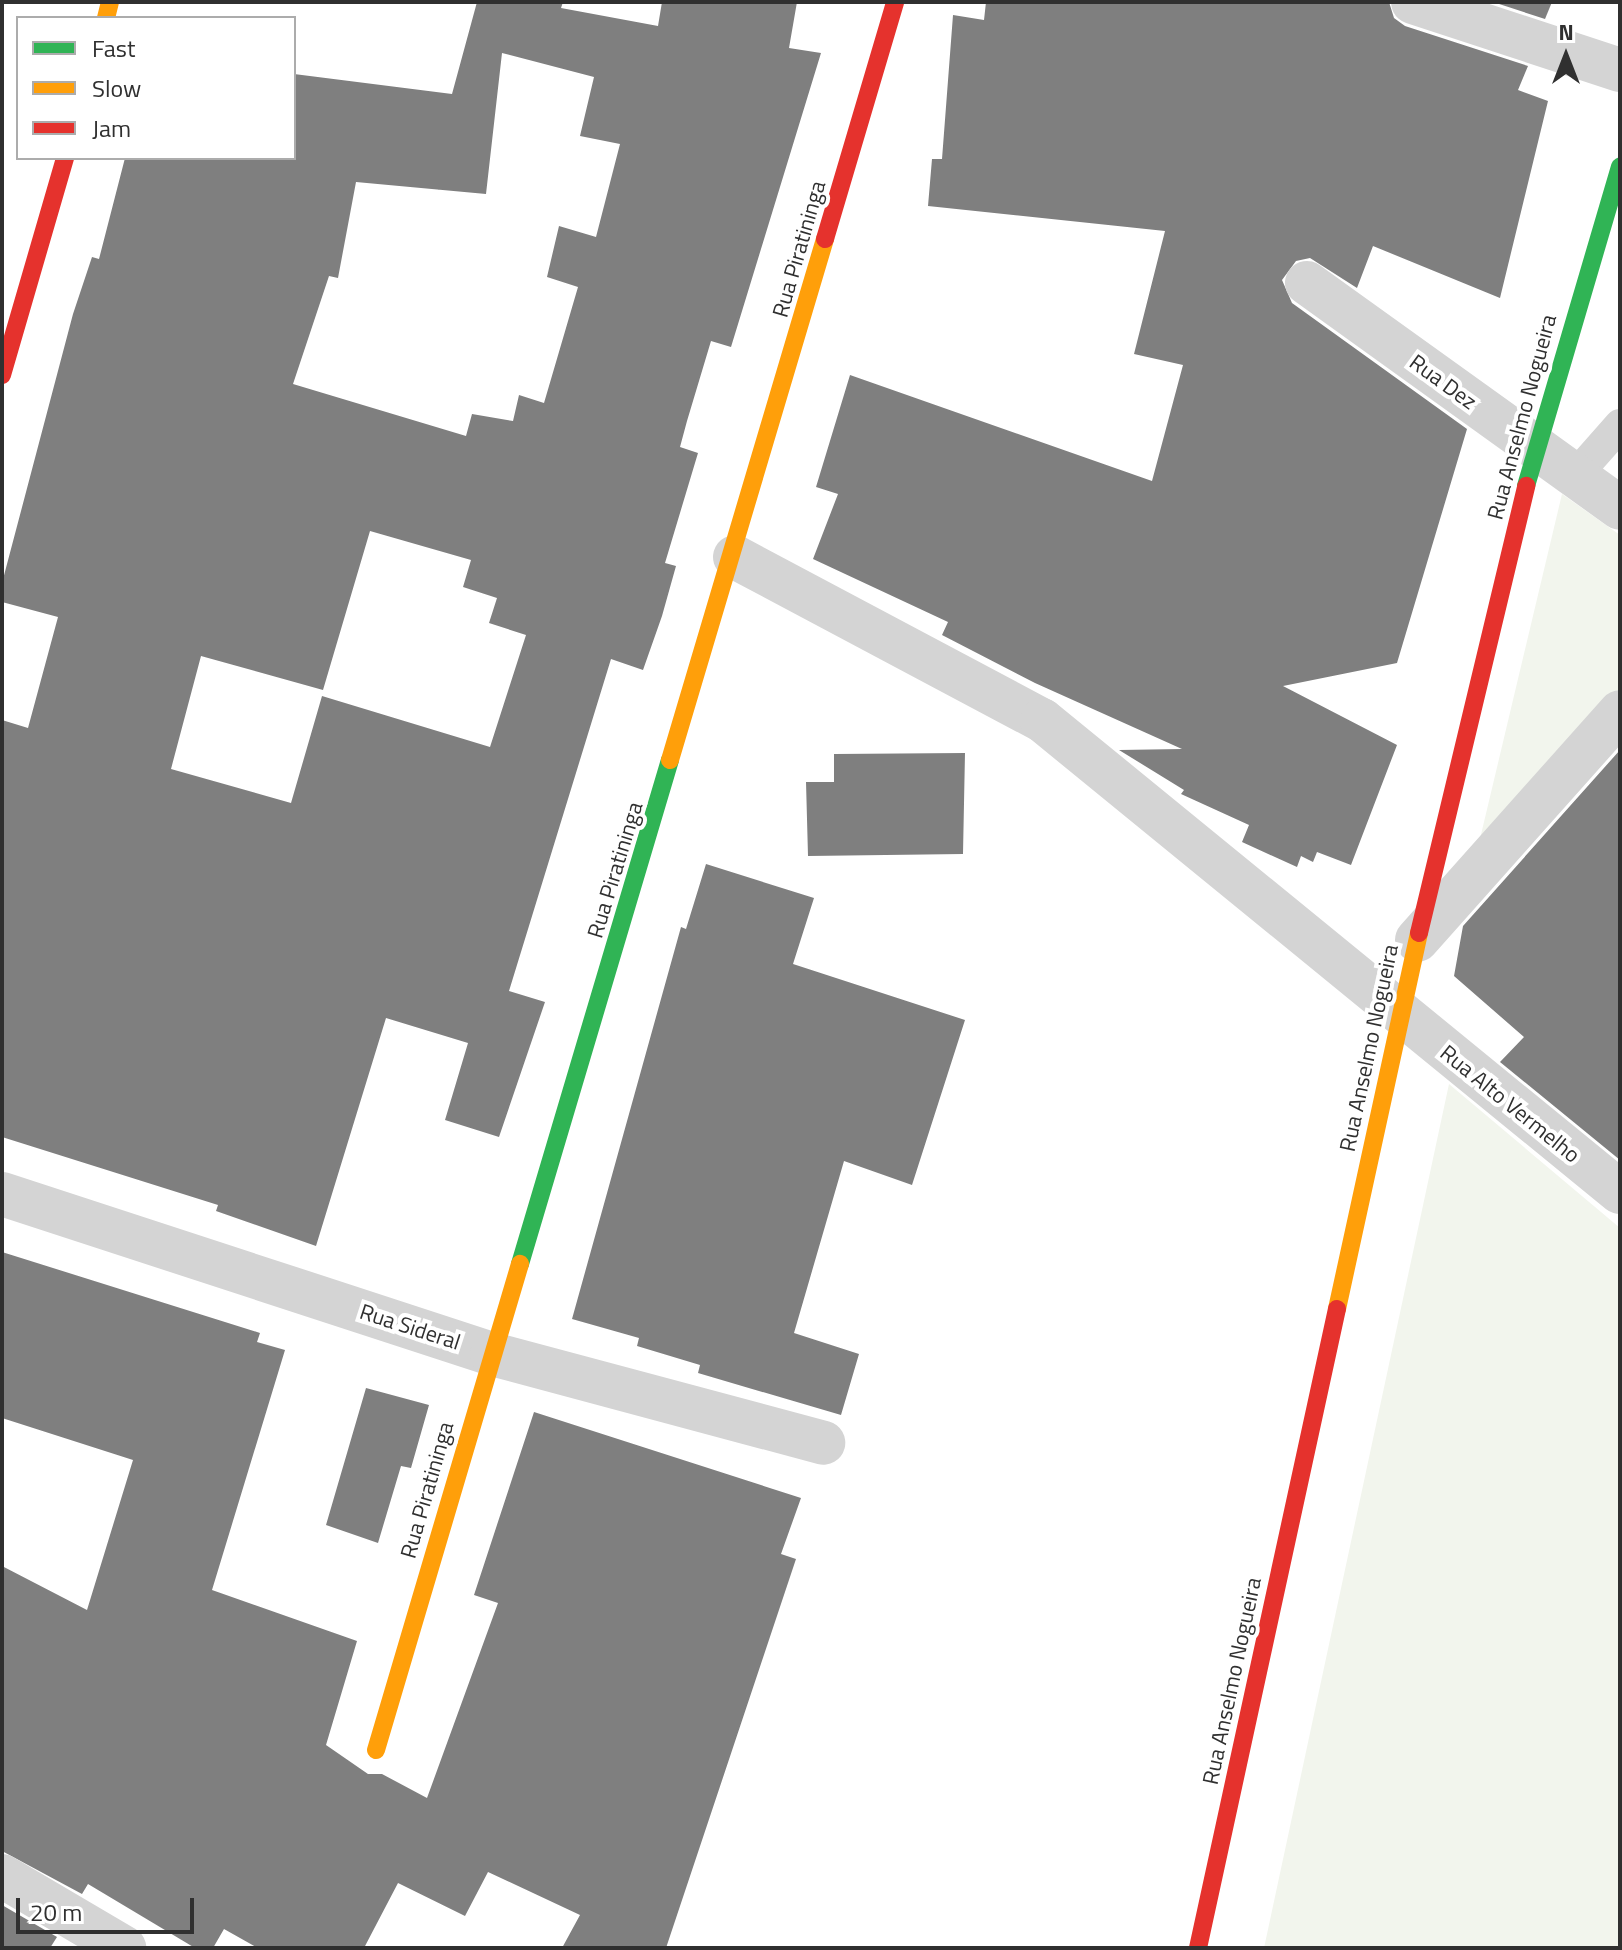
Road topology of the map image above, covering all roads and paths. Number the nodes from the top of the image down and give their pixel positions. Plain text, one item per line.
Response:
1 (895, 2) edge
2 (1432, 5) edge
3 (1620, 70) edge
4 (64, 160) edge
5 (1620, 167) edge
6 (1307, 283) dead end
7 (2, 375) edge
8 (1620, 425) edge
9 (1535, 449) junction
10 (1575, 476) junction
11 (1620, 508) edge
12 (735, 557) junction
13 (1620, 712) edge
14 (1417, 940) junction
15 (1400, 1016) junction
16 (1619, 1190) edge
17 (2, 1194) edge
18 (492, 1354) junction
19 (823, 1443) dead end
20 (376, 1750) dead end
21 (2, 1876) edge
22 (124, 1948) edge
23 (1198, 1948) edge

1 - 12 main road, Rua Piratininga
2 - 3 street
4 - 7 main road
5 - 9 main road, Rua Anselmo Nogueira
6 - 9 street, Rua Dez
8 - 10 lane
9 - 10 street, Rua Dez
9 - 14 main road, Rua Anselmo Nogueira
10 - 11 street, Rua Dez
12 - 15 street, Rua Alto Vermelho
12 - 18 main road, Rua Piratininga
13 - 14 street
14 - 15 main road, Rua Anselmo Nogueira
15 - 16 street, Rua Alto Vermelho
15 - 23 main road, Rua Anselmo Nogueira
17 - 18 street, Rua Sideral
18 - 19 street, Rua Sideral
18 - 20 main road, Rua Piratininga
21 - 22 street

